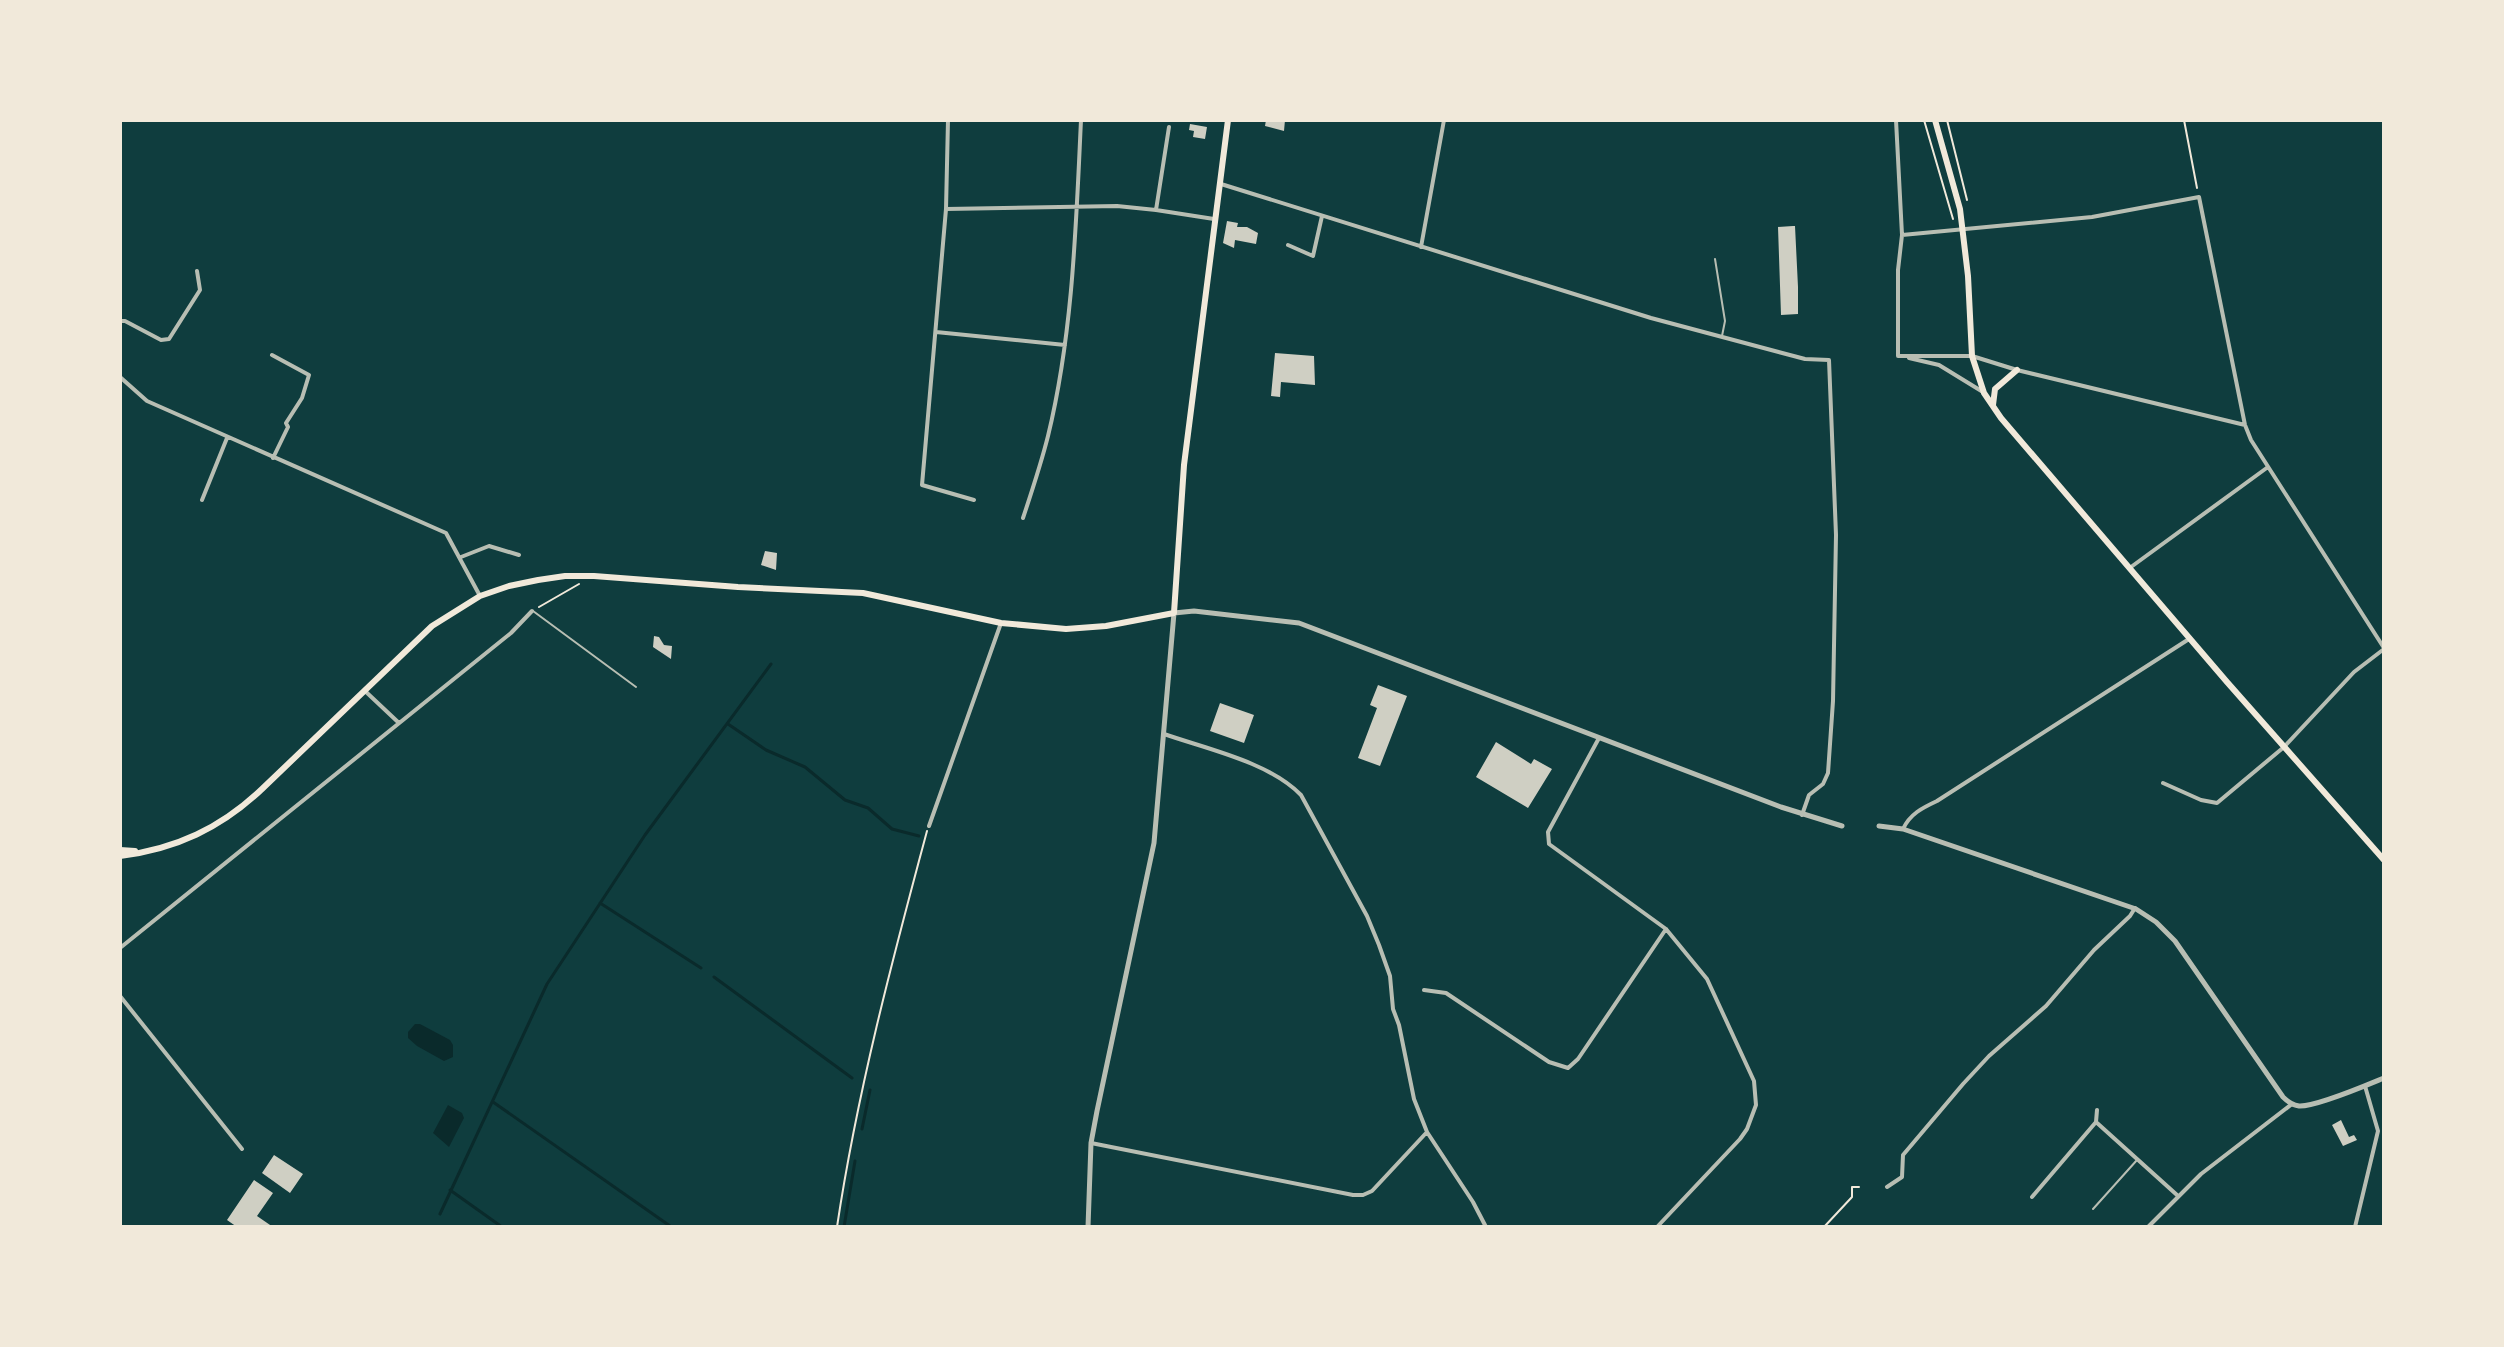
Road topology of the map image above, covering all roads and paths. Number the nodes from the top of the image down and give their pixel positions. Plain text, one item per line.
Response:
1 (948, 120) edge
2 (1081, 120) edge
3 (1228, 120) edge
4 (1444, 120) edge
5 (1896, 120) edge
6 (1924, 120) edge
7 (1935, 120) edge
8 (2184, 120) edge
9 (1169, 127) dead end
10 (1220, 183) junction
11 (2199, 197) junction
12 (1077, 207) junction
13 (946, 209) junction
14 (1156, 210) junction
15 (1322, 216) junction
16 (1216, 220) junction
17 (1963, 230) junction
18 (1902, 235) junction
19 (1288, 245) dead end
20 (1421, 247) junction
21 (1715, 259) dead end
22 (197, 271) dead end
23 (120, 321) edge
24 (935, 332) junction
25 (1722, 338) junction
26 (1065, 345) junction
27 (272, 355) dead end
28 (1898, 356) junction
29 (1972, 356) junction
30 (2017, 370) junction
31 (120, 377) edge
32 (1984, 393) junction
33 (1993, 405) junction
34 (2245, 425) junction
35 (227, 438) junction
36 (273, 458) junction
37 (2268, 467) junction
38 (202, 500) dead end
39 (974, 500) dead end
40 (1023, 518) dead end
41 (519, 555) dead end
42 (461, 557) junction
43 (2131, 567) junction
44 (594, 576) junction
45 (480, 596) junction
46 (532, 611) junction
47 (1174, 613) junction
48 (1001, 623) junction
49 (2191, 638) junction
50 (2384, 649) edge
51 (636, 687) dead end
52 (365, 691) junction
53 (399, 723) junction
54 (1164, 734) junction
55 (1599, 738) junction
56 (2284, 747) junction
57 (2163, 783) dead end
58 (1802, 815) junction
59 (929, 826) joint
60 (1842, 826) dead end
61 (1879, 826) dead end
62 (1903, 829) junction
63 (120, 853) edge
64 (2384, 860) edge
65 (2135, 908) junction
66 (1666, 929) junction
67 (120, 948) edge
68 (1424, 990) dead end
69 (120, 996) edge
70 (2384, 1078) edge
71 (2365, 1085) junction
72 (2292, 1104) junction
73 (2097, 1110) dead end
74 (2096, 1122) junction
75 (2381, 1131) edge
76 (1427, 1132) junction
77 (1091, 1143) junction
78 (242, 1149) dead end
79 (2138, 1159) junction
80 (1859, 1187) dead end
81 (1887, 1187) dead end
82 (2178, 1195) junction
83 (2032, 1197) dead end
84 (2093, 1209) dead end
85 (837, 1227) edge
86 (1088, 1227) edge
87 (1486, 1227) edge
88 (1657, 1227) edge
89 (1824, 1227) edge
90 (2148, 1227) edge
91 (2355, 1227) edge

1 - 13 street
2 - 12 street
3 - 10 main road
4 - 20 street
5 - 18 street
6 - 17 path
7 - 17 main road
8 - 11 path
9 - 14 street
10 - 15 street
10 - 16 main road
11 - 17 street
11 - 34 street
12 - 13 street
12 - 14 street
12 - 26 street
13 - 24 street
14 - 16 street
15 - 19 street
15 - 20 street
16 - 47 main road
17 - 18 street
17 - 29 main road
18 - 28 street
20 - 25 street
21 - 25 lane
22 - 23 street
24 - 26 street
24 - 39 street
25 - 58 street
26 - 40 street
27 - 36 street
28 - 29 street
28 - 32 street
29 - 30 street
29 - 32 main road
30 - 33 main road
30 - 34 street
31 - 35 street
32 - 33 main road
33 - 43 main road
34 - 37 street
35 - 36 street
35 - 38 street
36 - 42 street
37 - 43 street
37 - 50 street
41 - 42 street
42 - 45 street
43 - 49 main road
44 - 45 main road
44 - 46 path
44 - 48 main road
45 - 52 main road
46 - 51 lane
46 - 53 street
47 - 48 main road
47 - 54 street
47 - 55 street
48 - 59 street
49 - 56 main road
49 - 62 street
50 - 56 street
52 - 53 street
52 - 63 main road
53 - 67 street
54 - 76 street
54 - 77 street
55 - 58 street
55 - 66 street
56 - 57 street
56 - 64 main road
58 - 60 street
59 - 85 path
61 - 62 street
62 - 65 street
65 - 72 street
65 - 81 street
66 - 68 street
66 - 88 street
69 - 78 street
70 - 71 street
71 - 72 street
71 - 75 street
72 - 82 street
73 - 74 street
74 - 79 street
74 - 83 street
75 - 91 street
76 - 77 street
76 - 87 street
77 - 86 street
79 - 82 street
79 - 84 lane
80 - 89 path
82 - 90 street

